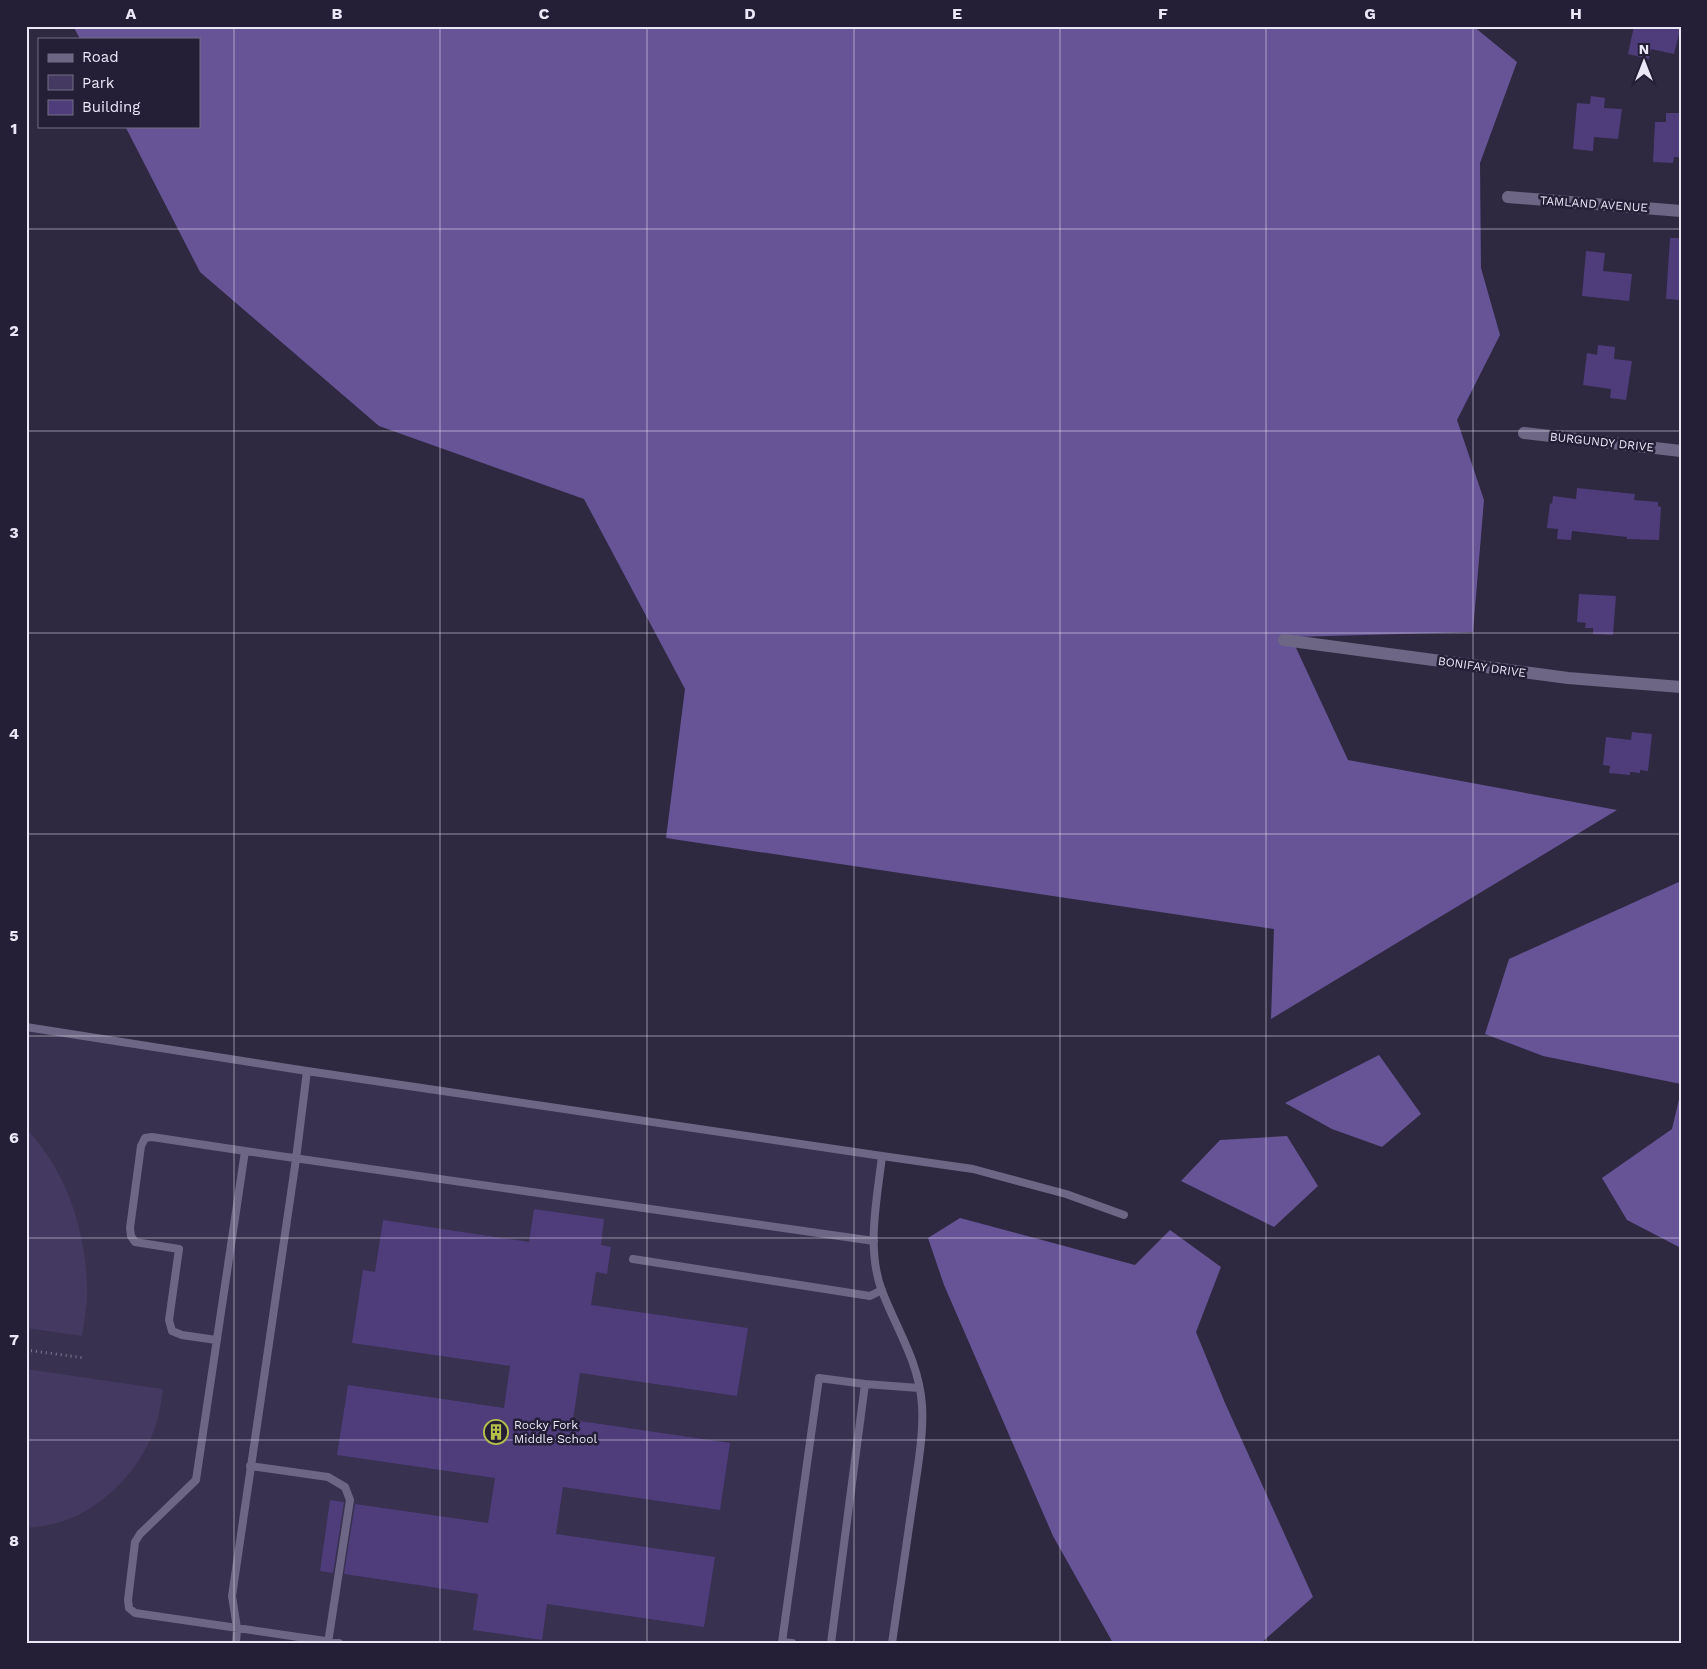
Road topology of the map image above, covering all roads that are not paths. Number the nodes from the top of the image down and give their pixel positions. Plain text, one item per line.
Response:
1 (1508, 198) dead end
2 (1681, 211) edge
3 (1524, 433) dead end
4 (1681, 450) edge
5 (1284, 640) dead end
6 (1681, 687) edge
7 (26, 1027) edge
8 (307, 1071) junction
9 (245, 1151) junction
10 (882, 1156) junction
11 (296, 1159) junction
12 (1124, 1215) dead end
13 (874, 1241) junction
14 (633, 1259) dead end
15 (882, 1290) junction
16 (216, 1340) junction
17 (865, 1384) junction
18 (919, 1388) junction
19 (250, 1466) junction
20 (237, 1628) junction
21 (328, 1642) edge
22 (236, 1643) edge
23 (339, 1643) edge
24 (792, 1643) edge
25 (830, 1643) edge
26 (892, 1643) edge

1 - 2 street, TAMLAND AVENUE
3 - 4 street, BURGUNDY DRIVE
5 - 6 street, BONIFAY DRIVE
7 - 8 lane
8 - 10 lane
8 - 11 lane
9 - 11 lane
9 - 16 lane
9 - 16 lane
10 - 12 lane
10 - 13 lane
11 - 13 lane
11 - 19 lane
13 - 15 lane
14 - 15 lane
15 - 18 lane
16 - 20 lane
17 - 18 lane
17 - 24 lane
17 - 25 lane
18 - 26 lane
19 - 20 lane
19 - 21 lane
20 - 21 lane
20 - 22 lane
21 - 23 lane

